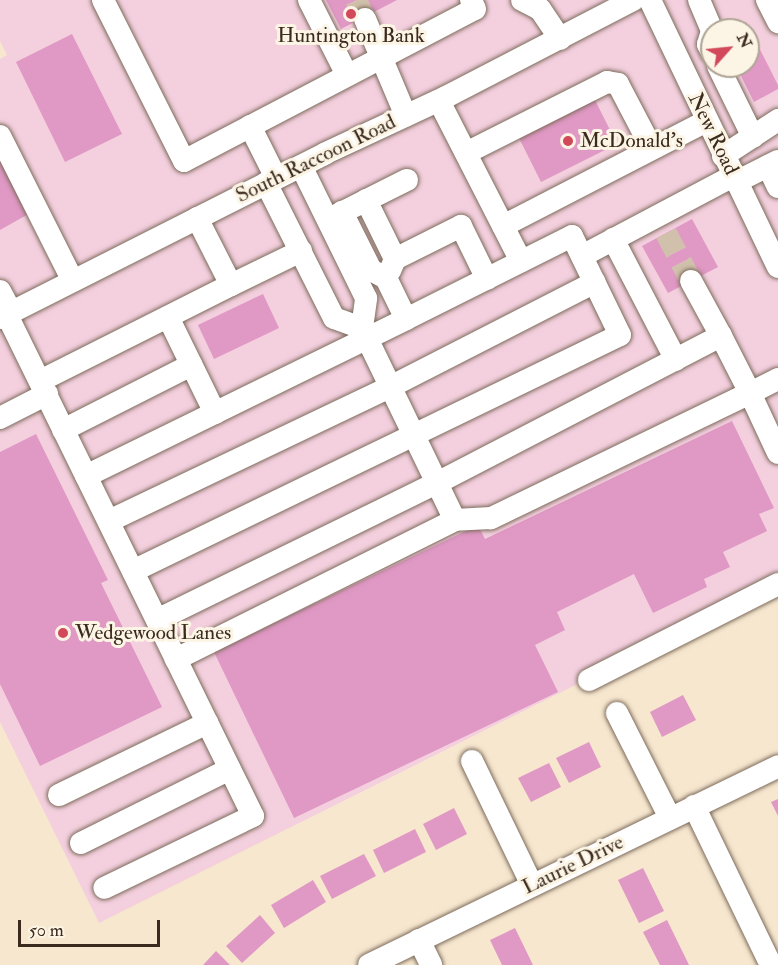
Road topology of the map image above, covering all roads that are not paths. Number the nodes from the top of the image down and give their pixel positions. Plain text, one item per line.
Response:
1 (104, 0) edge
2 (309, 0) edge
3 (471, 0) edge
4 (522, 0) edge
5 (633, 0) edge
6 (650, 0) edge
7 (699, 0) edge
8 (767, 0) edge
9 (601, 8) edge
10 (707, 18) edge
11 (365, 19) tunnel mouth
12 (778, 22) edge
13 (560, 39) junction
14 (381, 58) junction
15 (347, 75) junction
16 (724, 78) edge
17 (439, 101) junction
18 (406, 116) junction
19 (778, 120) edge
20 (706, 121) junction
21 (250, 126) junction
22 (0, 136) edge
23 (753, 137) junction
24 (651, 149) junction
25 (466, 153) junction
26 (773, 164) edge
27 (300, 166) junction
28 (731, 172) junction
29 (407, 180) dead end
30 (271, 181) junction
31 (778, 187) edge
32 (366, 200) junction
33 (334, 216) junction
34 (197, 218) junction
35 (502, 226) junction
36 (613, 239) junction
37 (773, 243) edge
38 (301, 251) junction
39 (582, 255) junction
40 (521, 261) junction
41 (778, 267) edge
42 (391, 268) junction
43 (486, 279) junction
44 (73, 281) junction
45 (691, 281) tunnel mouth
46 (595, 282) junction
47 (231, 285) junction
48 (0, 291) edge
49 (6, 315) edge
50 (168, 317) junction
51 (406, 319) junction
52 (364, 334) junction
53 (721, 336) junction
54 (676, 360) junction
55 (191, 365) junction
56 (778, 379) edge
57 (390, 387) junction
58 (43, 388) junction
59 (750, 393) junction
60 (215, 413) junction
61 (0, 418) edge
62 (63, 430) junction
63 (414, 436) junction
64 (778, 453) edge
65 (86, 476) junction
66 (437, 483) junction
67 (455, 520) junction
68 (109, 521) junction
69 (133, 571) junction
70 (778, 585) edge
71 (157, 620) junction
72 (176, 659) junction
73 (589, 680) dead end
74 (617, 713) dead end
75 (207, 723) junction
76 (472, 761) dead end
77 (778, 766) edge
78 (230, 769) junction
79 (58, 795) dead end
80 (694, 806) junction
81 (669, 818) junction
82 (81, 843) dead end
83 (532, 885) junction
84 (104, 888) dead end
85 (419, 940) junction
86 (369, 965) edge
87 (431, 965) edge
88 (771, 965) edge

1 - 21 street
2 - 15 street
3 - 14 street
4 - 13 street
5 - 9 street, South Raccoon Road
6 - 20 street, New Road
7 - 10 street
8 - 12 street
9 - 13 street, South Raccoon Road
11 - 14 street
13 - 17 street, South Raccoon Road
14 - 15 street
14 - 18 street
15 - 21 street
16 - 23 street
17 - 18 street, South Raccoon Road
17 - 25 street
18 - 27 street, South Raccoon Road
19 - 23 street
20 - 24 street
20 - 28 street, New Road
21 - 30 street
22 - 44 street
23 - 28 street
24 - 25 street
24 - 35 street
25 - 35 street
26 - 28 street
26 - 31 street
27 - 30 street, South Raccoon Road
27 - 33 street
28 - 36 street
28 - 37 street, New Road
29 - 32 street
30 - 34 street, South Raccoon Road
30 - 38 street
32 - 33 street
32 - 42 street
33 - 42 street
33 - 52 street
34 - 44 street, South Raccoon Road
34 - 47 street
35 - 40 street
36 - 39 street
36 - 54 street
37 - 41 street, New Road
38 - 47 street
38 - 52 street
39 - 40 street
39 - 46 street
40 - 43 street
42 - 43 street
42 - 51 street
43 - 51 street
44 - 49 street, South Raccoon Road
45 - 53 street
46 - 57 street
46 - 63 street
47 - 50 street
48 - 49 street
49 - 58 street
50 - 55 street
50 - 58 street
51 - 52 street
52 - 57 street
52 - 60 street
53 - 54 street
53 - 59 street
54 - 66 street
55 - 60 street
55 - 62 street
56 - 59 street
57 - 63 street
57 - 68 street
58 - 61 street
58 - 62 street
59 - 64 street
59 - 67 street
60 - 65 street
62 - 65 street
63 - 66 street
63 - 69 street
65 - 68 street
66 - 67 street
66 - 71 street
67 - 72 street
68 - 69 street
69 - 71 street
70 - 73 street
71 - 72 street
72 - 75 street
74 - 81 street
75 - 78 street
75 - 79 street
76 - 83 street
77 - 80 street, Laurie Drive
78 - 82 street
78 - 84 street
80 - 81 street, Laurie Drive
80 - 88 street
81 - 83 street, Laurie Drive
83 - 85 street, Laurie Drive
85 - 86 street, Laurie Drive
85 - 87 street

